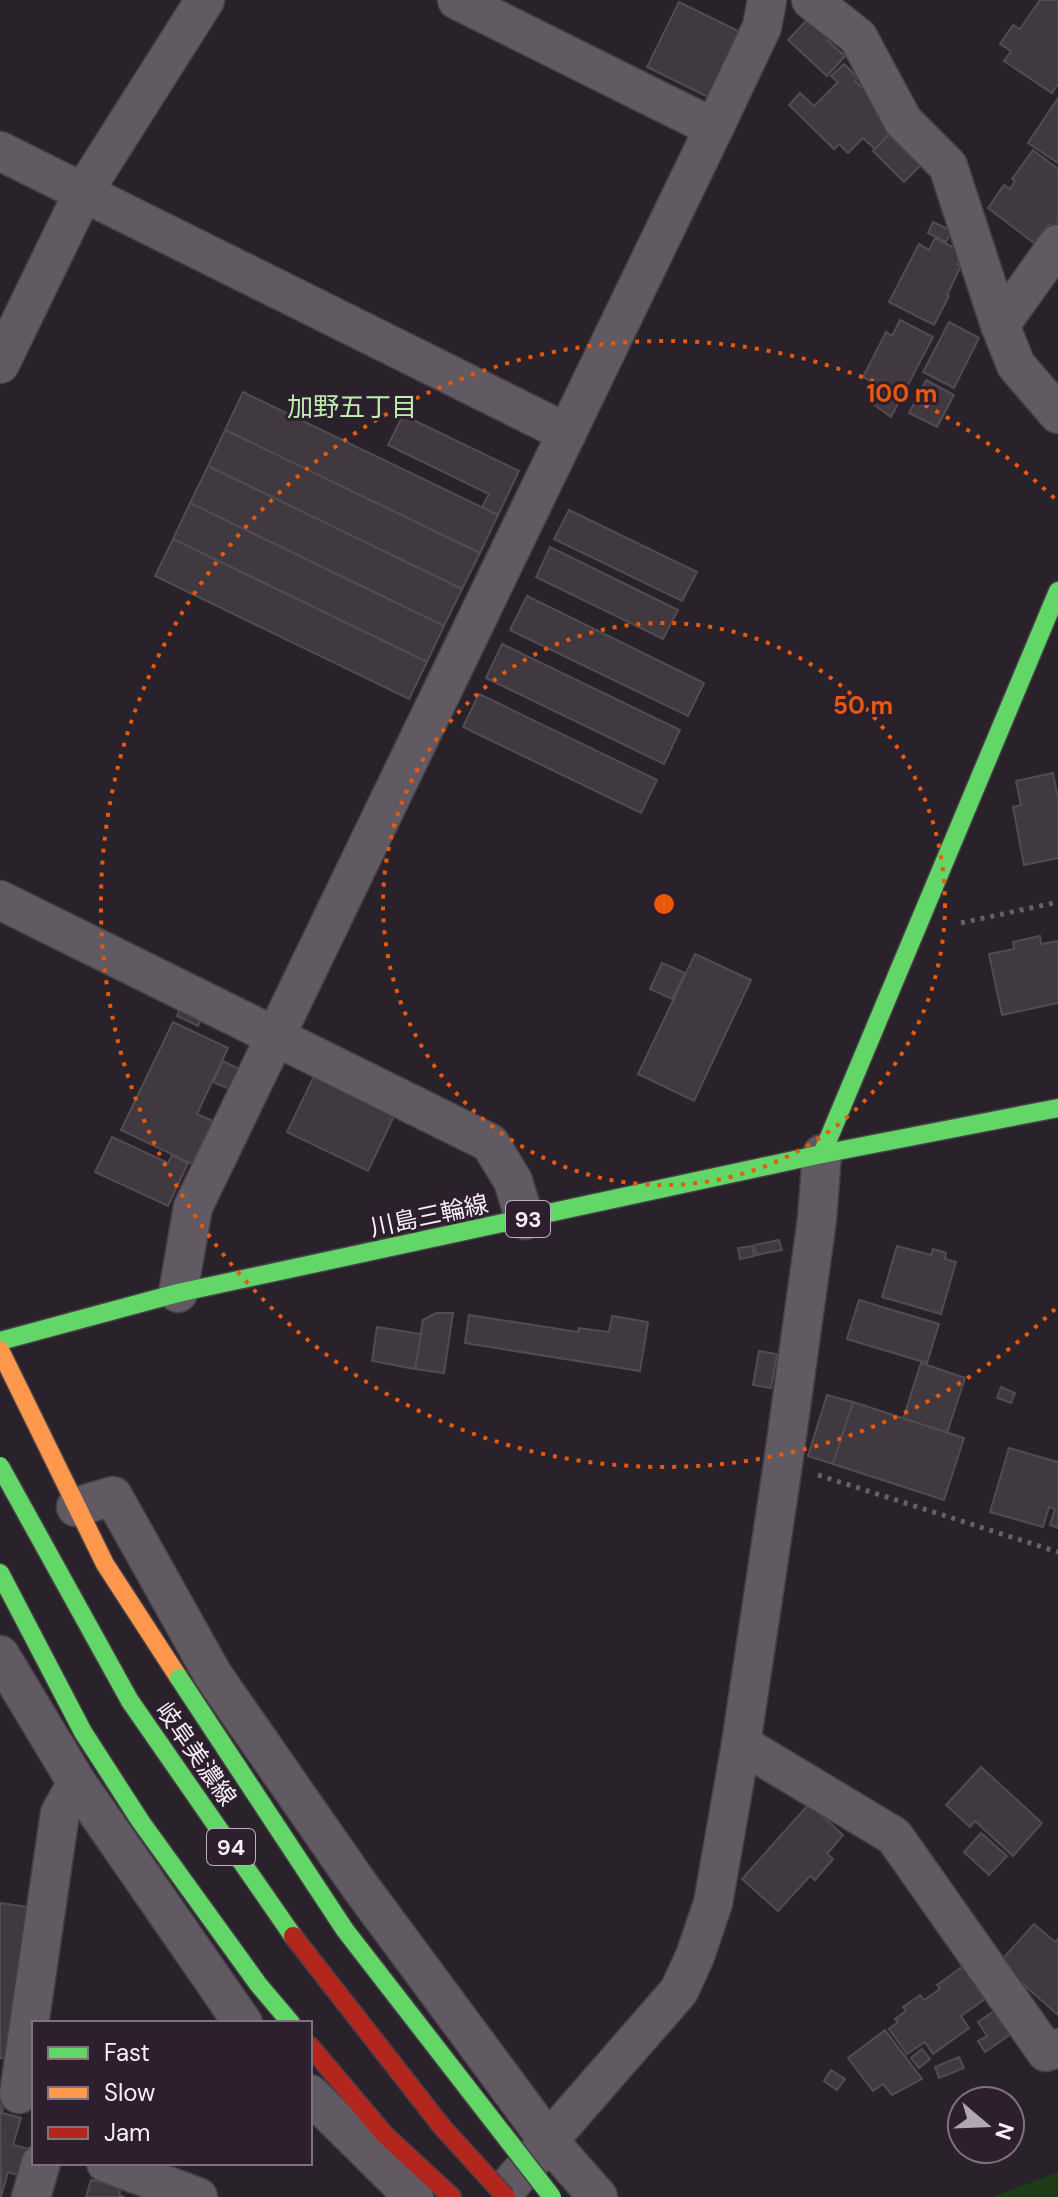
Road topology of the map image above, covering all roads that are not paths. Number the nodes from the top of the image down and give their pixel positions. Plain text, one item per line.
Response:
1 (205, 0) edge
2 (457, 0) edge
3 (767, 0) edge
4 (811, 0) edge
5 (714, 128) junction
6 (0, 151) edge
7 (84, 191) junction
8 (1058, 244) edge
9 (1000, 325) junction
10 (0, 364) edge
11 (1058, 414) edge
12 (567, 433) junction
13 (1058, 591) edge
14 (0, 900) edge
15 (275, 1034) junction
16 (1058, 1108) edge
17 (822, 1154) junction
18 (525, 1220) junction
19 (178, 1293) junction
20 (0, 1341) edge
21 (0, 1350) edge
22 (0, 1466) edge
23 (76, 1507) junction
24 (0, 1573) edge
25 (0, 1655) edge
26 (741, 1744) junction
27 (77, 1783) junction
28 (242, 2021) edge
29 (289, 2021) edge
30 (312, 2048) edge
31 (1058, 2048) edge
32 (312, 2096) edge
33 (18, 2097) edge
34 (547, 2139) junction
35 (40, 2165) edge
36 (111, 2165) edge
37 (31, 2197) edge
38 (198, 2197) edge
39 (414, 2197) edge
40 (452, 2197) edge
41 (503, 2197) edge
42 (552, 2197) edge
43 (598, 2197) edge

1 - 7 street
2 - 5 street
3 - 5 street
4 - 9 street
5 - 12 street
6 - 7 street
7 - 10 street
7 - 12 street
8 - 9 street
9 - 11 street
12 - 15 street
13 - 17 main road
14 - 15 street
15 - 18 street
15 - 19 street
16 - 17 main road, 川島三輪線 / 93
17 - 18 main road, 川島三輪線 / 93
17 - 26 street
18 - 19 main road, 川島三輪線 / 93
19 - 20 main road, 川島三輪線 / 93
21 - 23 main road, 94
22 - 41 main road, 岐阜美濃線 / 94, bridge
23 - 34 street
23 - 42 main road, 94, bridge
24 - 29 main road, 94
25 - 27 street
26 - 31 street
26 - 34 street
27 - 28 street
27 - 33 street
30 - 40 main road
32 - 39 street
34 - 41 street
34 - 43 street
35 - 37 street
36 - 38 street

